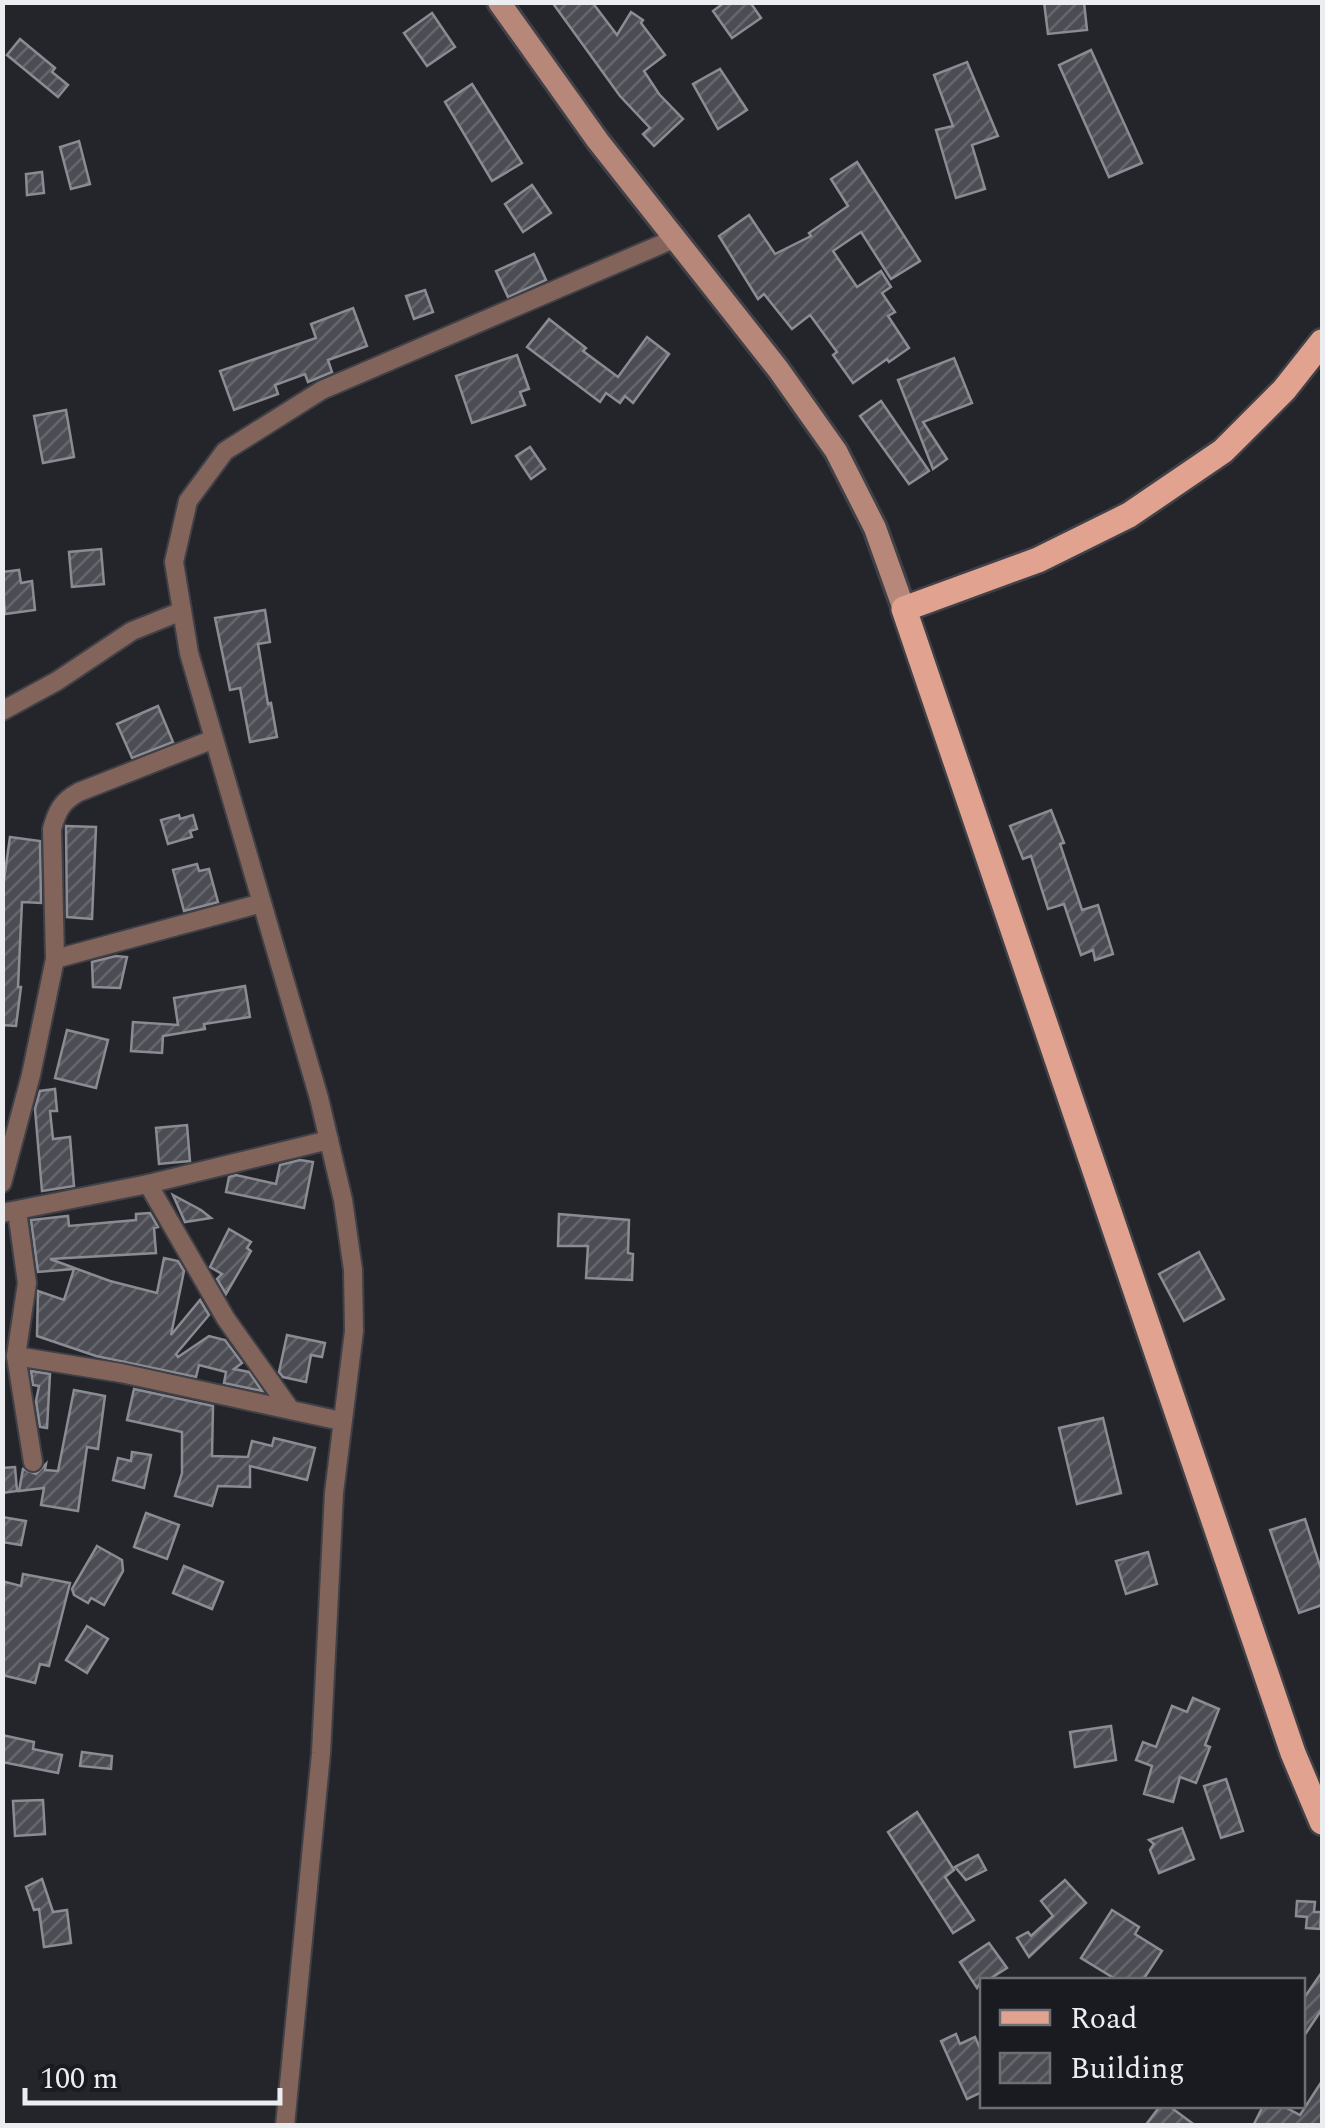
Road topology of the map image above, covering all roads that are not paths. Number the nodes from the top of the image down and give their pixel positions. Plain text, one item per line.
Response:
1 (499, 2) edge
2 (676, 238) junction
3 (1322, 342) edge
4 (904, 609) junction
5 (182, 611) junction
6 (2, 711) edge
7 (214, 739) junction
8 (262, 903) junction
9 (55, 959) junction
10 (329, 1140) junction
11 (2, 1184) edge
12 (148, 1184) junction
13 (10, 1212) edge
14 (16, 1356) junction
15 (290, 1409) junction
16 (342, 1421) junction
17 (33, 1462) dead end
18 (1322, 1822) edge
19 (285, 2126) edge

1 - 2 street
2 - 4 street
2 - 5 street
3 - 4 main road
4 - 18 main road
5 - 6 street
5 - 7 street
7 - 8 street
7 - 9 street
8 - 9 street
8 - 10 street
9 - 11 street
10 - 12 street
10 - 16 street
12 - 13 street
12 - 15 street
13 - 14 street
14 - 15 street
14 - 17 street
15 - 16 street
16 - 19 street

